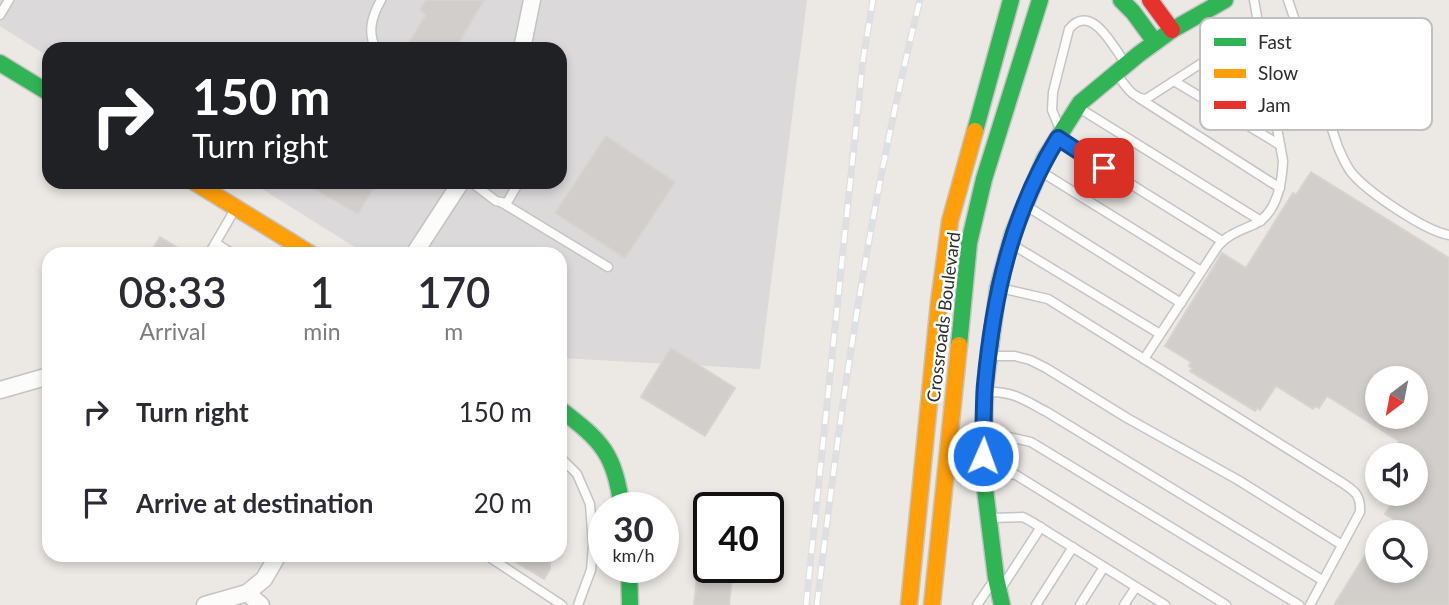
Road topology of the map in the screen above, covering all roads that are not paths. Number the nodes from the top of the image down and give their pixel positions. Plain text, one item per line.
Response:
1 (9, 0) edge
2 (381, 0) edge
3 (531, 0) edge
4 (1011, 0) edge
5 (1041, 0) edge
6 (1122, 0) edge
7 (1150, 0) edge
8 (1225, 0) edge
9 (1254, 0) edge
10 (1287, 0) edge
11 (0, 15) edge
12 (1257, 18) edge
13 (1293, 18) edge
14 (1172, 30) junction
15 (373, 42) edge
16 (523, 42) edge
17 (1155, 42) junction
18 (0, 63) edge
19 (1200, 64) edge
20 (1121, 69) junction
21 (1174, 81) junction
22 (42, 89) edge
23 (1200, 97) edge
24 (1139, 98) junction
25 (1078, 107) junction
26 (1255, 130) edge
27 (1277, 130) edge
28 (1332, 130) edge
29 (1059, 136) junction
30 (1280, 145) junction
31 (1040, 171) junction
32 (1280, 188) junction
33 (205, 189) edge
34 (456, 189) edge
35 (480, 189) edge
36 (515, 189) edge
37 (501, 202) junction
38 (1025, 205) junction
39 (236, 208) junction
40 (1261, 221) junction
41 (1449, 235) edge
42 (1222, 241) junction
43 (216, 243) junction
44 (1010, 243) junction
45 (213, 247) edge
46 (222, 247) edge
47 (300, 247) edge
48 (419, 247) edge
49 (608, 267) dead end
50 (1201, 271) junction
51 (998, 288) junction
52 (1181, 303) junction
53 (1160, 334) junction
54 (989, 356) junction
55 (1144, 359) junction
56 (42, 378) edge
57 (0, 390) edge
58 (985, 392) junction
59 (567, 414) edge
60 (984, 439) junction
61 (567, 464) edge
62 (983, 473) junction
63 (619, 492) edge
64 (988, 519) junction
65 (1041, 527) junction
66 (1342, 545) junction
67 (1073, 547) junction
68 (274, 562) edge
69 (497, 562) edge
70 (1104, 567) junction
71 (1322, 580) junction
72 (629, 583) edge
73 (1136, 587) junction
74 (999, 592) edge
75 (247, 593) junction
76 (205, 605) edge
77 (261, 605) edge
78 (562, 605) edge
79 (578, 605) edge
80 (630, 605) edge
81 (909, 605) edge
82 (932, 605) edge
83 (977, 605) edge
84 (1036, 605) edge
85 (1080, 605) edge
86 (1124, 605) edge
87 (1164, 605) edge
88 (1226, 605) edge
89 (1299, 605) edge
90 (1310, 605) edge

1 - 11 lane
2 - 15 lane
3 - 16 street
4 - 81 main road, Crossroads Boulevard
5 - 82 main road, Crossroads Boulevard
6 - 17 main road
7 - 14 main road
8 - 14 main road
9 - 12 lane
10 - 13 lane
14 - 17 main road
17 - 20 main road
18 - 22 main road
19 - 21 lane
20 - 24 lane
20 - 25 main road
20 - 29 lane
21 - 23 lane
21 - 24 lane
24 - 32 lane
25 - 29 main road
25 - 40 lane
26 - 30 lane
27 - 30 lane
28 - 41 lane
29 - 31 main road
29 - 42 lane
30 - 32 lane
31 - 38 main road
31 - 50 lane
32 - 40 lane
33 - 39 main road
34 - 48 street
35 - 37 lane
36 - 37 lane
37 - 49 lane
38 - 44 main road
38 - 52 lane
39 - 43 lane
39 - 47 main road
40 - 42 lane
42 - 50 lane
43 - 45 lane
43 - 46 lane
44 - 51 main road
44 - 53 lane
50 - 52 lane
51 - 54 main road
51 - 55 lane
52 - 53 lane
53 - 55 lane
54 - 58 main road
54 - 66 lane
55 - 66 lane
56 - 57 street
58 - 60 main road
58 - 71 lane
59 - 63 main road
60 - 62 main road
60 - 89 lane
61 - 79 lane
62 - 64 main road
62 - 88 lane
64 - 65 lane
64 - 74 main road
65 - 67 lane
65 - 74 lane
66 - 71 lane
67 - 70 lane
67 - 84 lane
68 - 75 street
69 - 78 lane
70 - 73 lane
70 - 85 lane
71 - 90 lane
72 - 80 main road
73 - 86 lane
73 - 87 lane
74 - 83 lane
75 - 76 street
75 - 77 street

